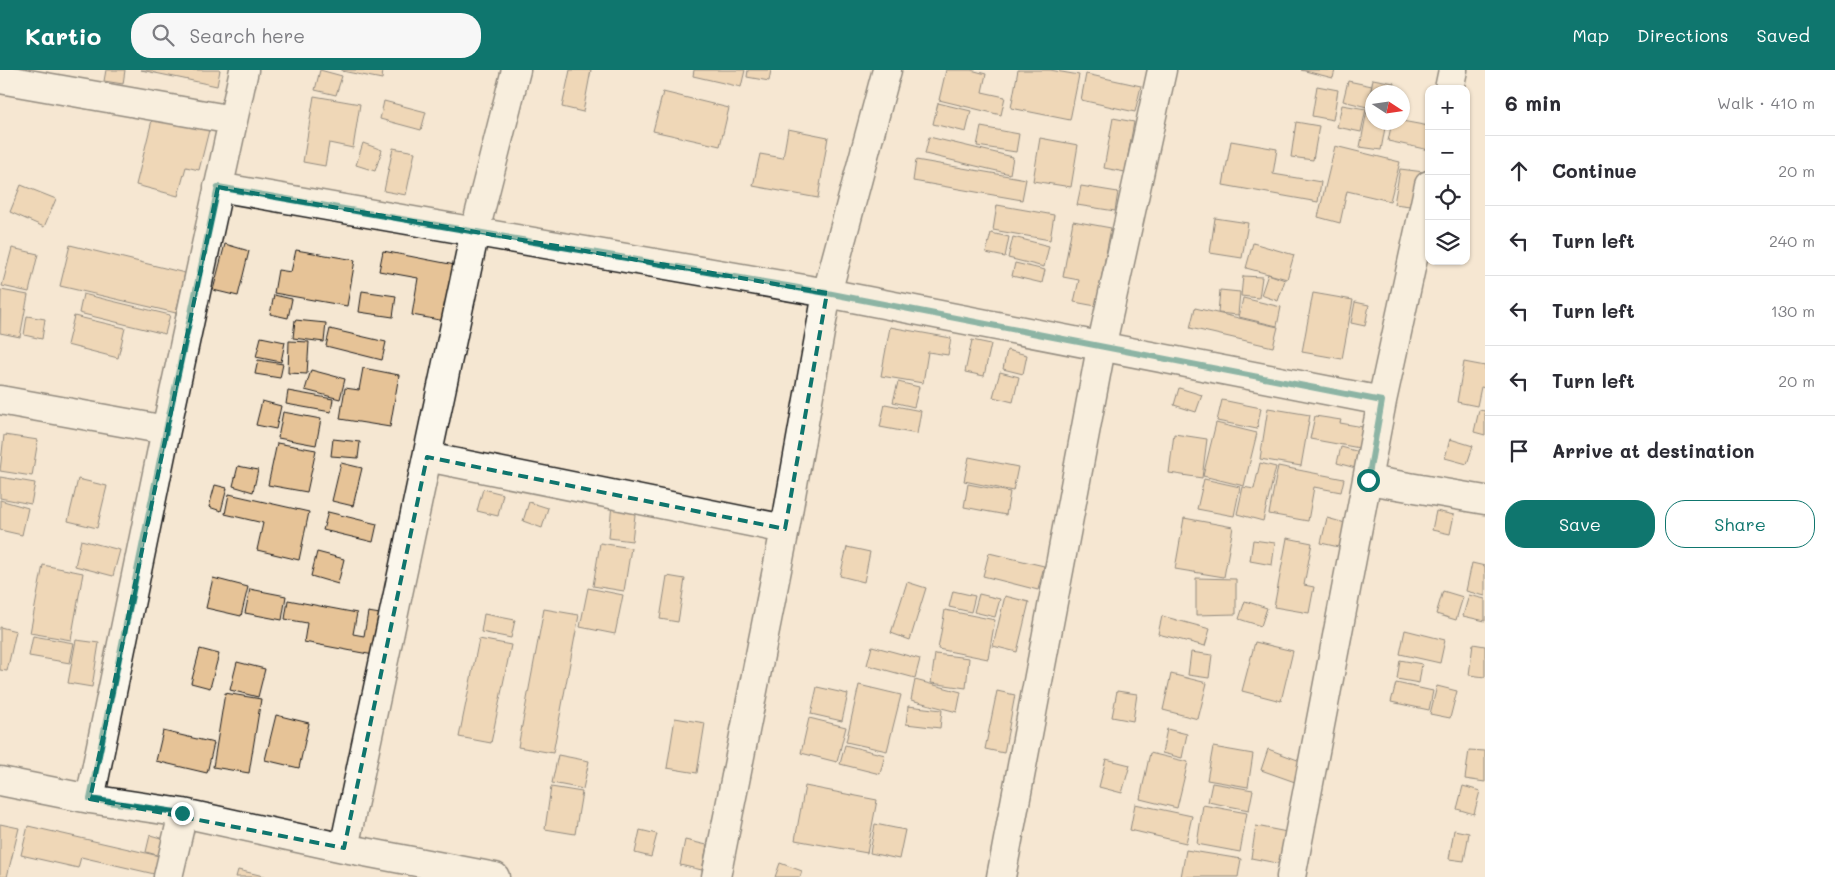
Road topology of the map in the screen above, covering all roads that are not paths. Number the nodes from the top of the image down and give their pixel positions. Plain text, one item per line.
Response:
1 (244, 70) edge
2 (516, 70) edge
3 (887, 70) edge
4 (1162, 70) edge
5 (1454, 70) edge
6 (0, 79) edge
7 (1451, 85) edge
8 (233, 120) junction
9 (218, 187) junction
10 (1425, 203) edge
11 (475, 231) junction
12 (827, 293) junction
13 (1101, 348) junction
14 (0, 400) edge
15 (1382, 401) junction
16 (166, 430) junction
17 (427, 457) junction
18 (1368, 480) junction
19 (1485, 500) edge
20 (785, 529) junction
21 (0, 782) edge
22 (90, 799) junction
23 (182, 813) junction
24 (344, 848) junction
25 (433, 871) edge
26 (168, 877) edge
27 (495, 877) edge
28 (716, 877) edge
29 (1000, 877) edge
30 (1291, 877) edge

1 - 8 street
2 - 11 street
3 - 12 street
4 - 13 street
5 - 7 street
6 - 8 street
8 - 9 street
9 - 11 street
9 - 16 street
10 - 15 street
11 - 12 street
11 - 17 street
12 - 13 street
12 - 20 street
13 - 15 street
13 - 29 street
14 - 16 street
15 - 18 street
16 - 22 street
17 - 20 street
17 - 24 street
18 - 19 street
18 - 30 street
20 - 28 street
21 - 22 street
22 - 23 street
23 - 24 street
23 - 26 street
24 - 25 street
25 - 27 street

